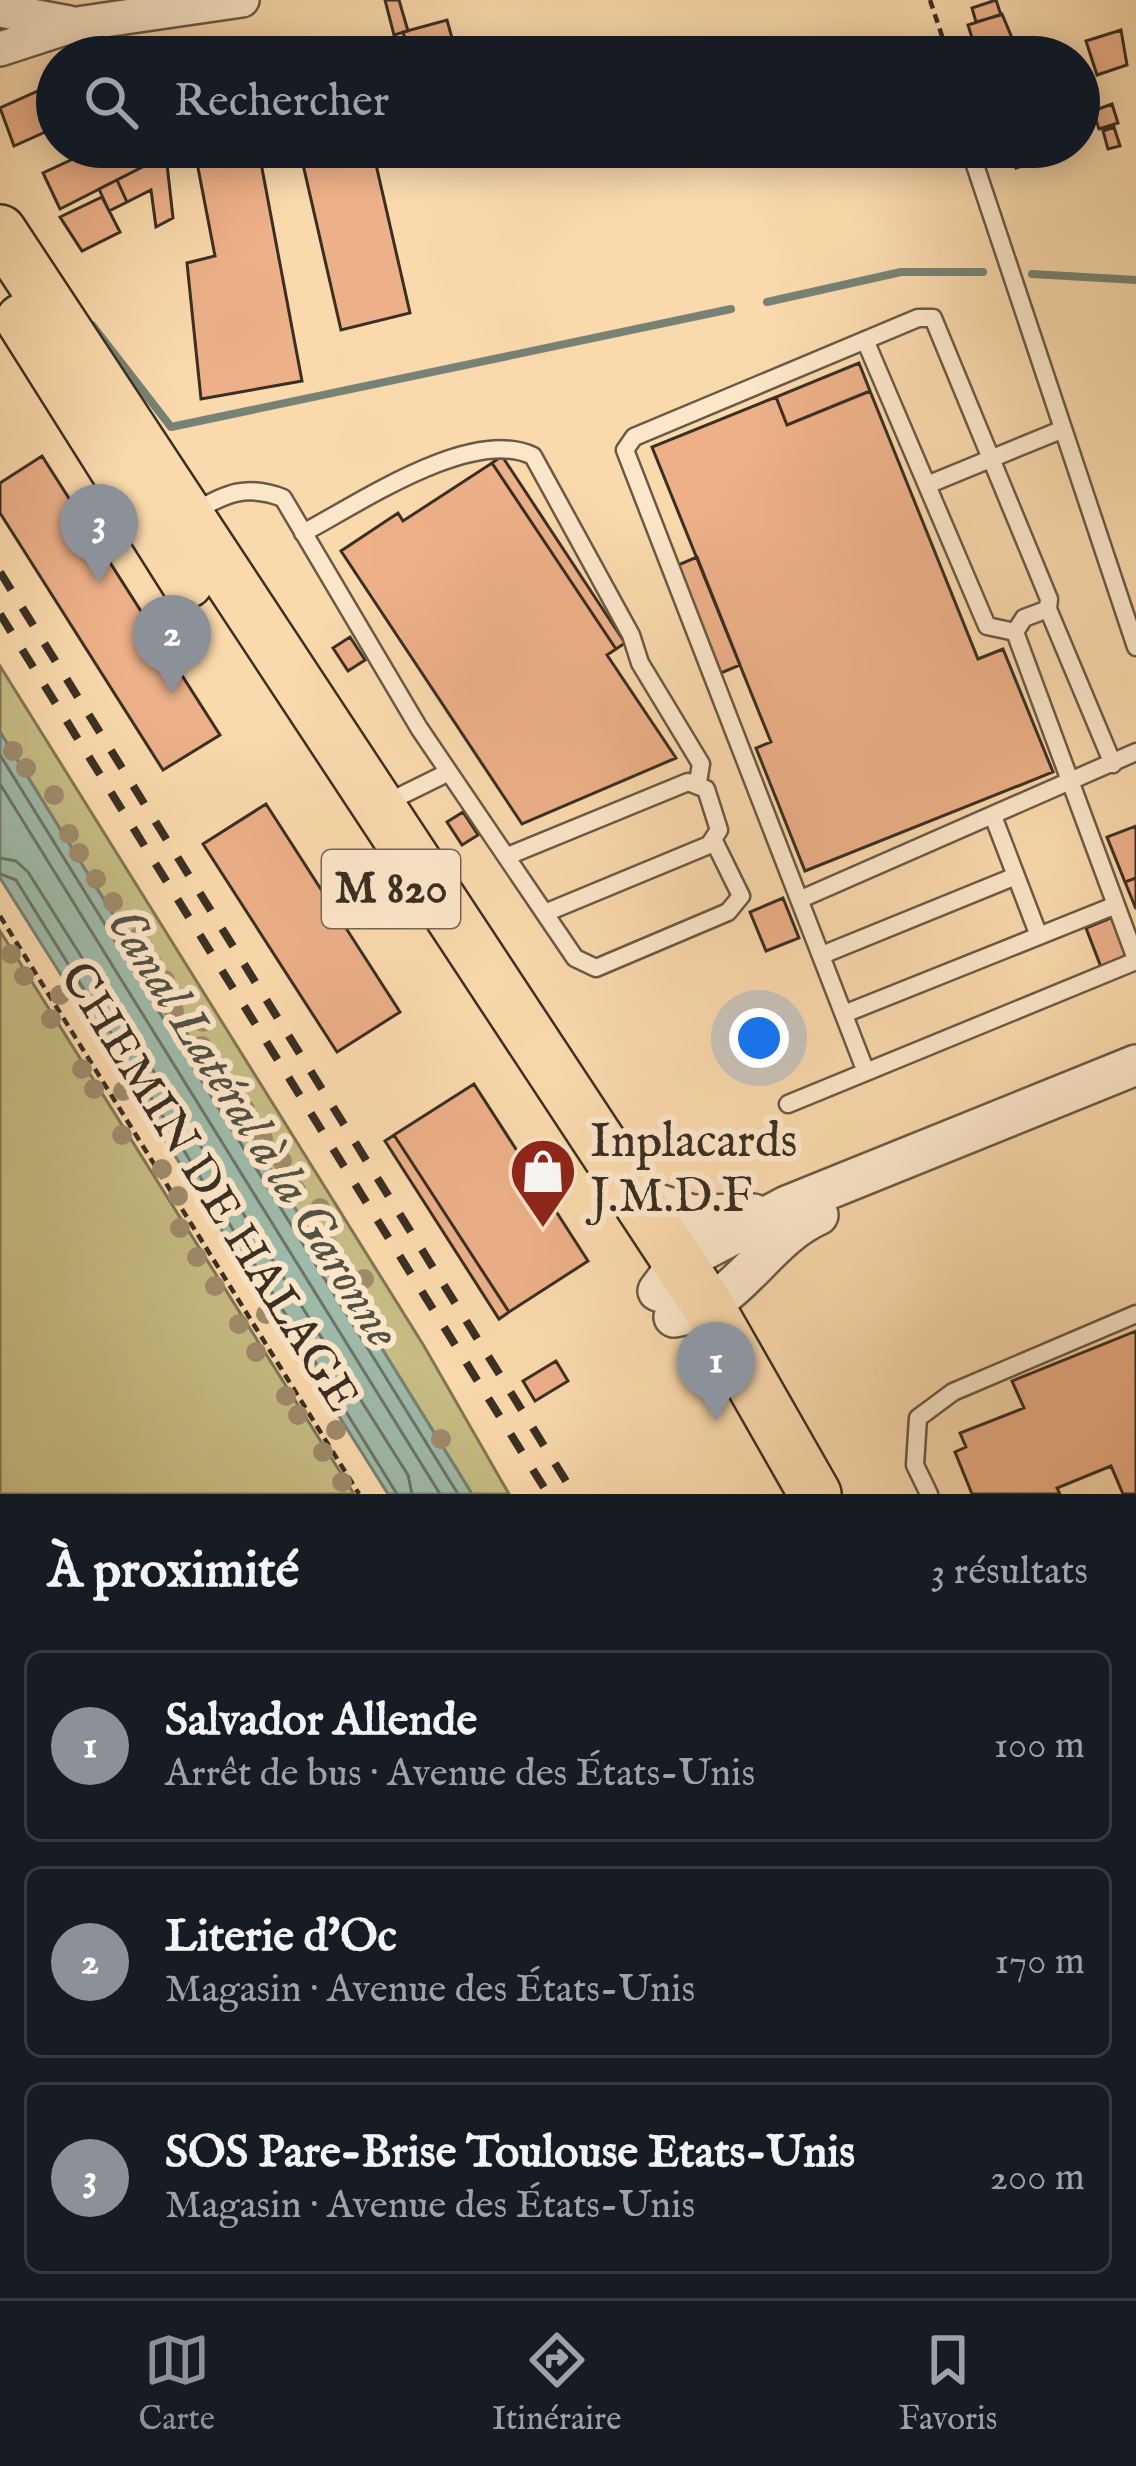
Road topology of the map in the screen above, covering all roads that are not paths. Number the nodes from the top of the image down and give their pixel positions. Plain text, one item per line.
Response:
1 (242, 0) edge
2 (0, 10) edge
3 (93, 16) edge
4 (36, 36) edge
5 (37, 36) edge
6 (0, 49) edge
7 (976, 168) edge
8 (0, 232) edge
9 (0, 283) edge
10 (865, 340) junction
11 (1061, 430) junction
12 (991, 458) junction
13 (927, 485) junction
14 (187, 516) junction
15 (303, 533) junction
16 (1048, 609) junction
17 (1015, 632) junction
18 (1136, 647) edge
19 (1136, 752) edge
20 (1113, 764) junction
21 (449, 772) junction
22 (698, 782) junction
23 (1075, 782) junction
24 (376, 808) junction
25 (992, 816) junction
26 (713, 839) junction
27 (510, 855) junction
28 (1016, 876) junction
29 (801, 899) junction
30 (1116, 905) junction
31 (545, 913) junction
32 (1039, 936) junction
33 (822, 955) junction
34 (1136, 960) edge
35 (844, 1014) junction
36 (1136, 1065) edge
37 (866, 1072) junction
38 (1136, 1090) edge
39 (788, 1104) dead end
40 (636, 1197) junction
41 (787, 1206) junction
42 (680, 1295) junction
43 (1136, 1314) edge
44 (785, 1494) edge
45 (815, 1494) edge
46 (929, 1494) edge

1 - 3 street
2 - 3 street
3 - 5 street
4 - 6 street
7 - 11 lane
8 - 14 main road, M 820
9 - 42 main road, M 820
10 - 12 lane
10 - 13 lane
10 - 29 lane
11 - 12 lane
11 - 18 lane
12 - 13 lane
12 - 16 lane
13 - 17 lane
14 - 15 lane
14 - 24 main road, M 820
15 - 21 lane
15 - 22 lane
16 - 17 lane
16 - 20 lane
17 - 23 lane
19 - 20 lane
20 - 23 lane
21 - 24 lane
21 - 27 lane
22 - 26 lane
22 - 27 lane
23 - 25 lane
23 - 30 lane
24 - 40 main road, M 820
25 - 28 lane
25 - 29 lane
26 - 31 lane
26 - 31 lane
27 - 31 lane
28 - 32 lane
28 - 33 lane
29 - 33 lane
30 - 32 lane
30 - 34 lane
32 - 35 lane
33 - 35 lane
34 - 37 lane
35 - 37 lane
36 - 41 street
37 - 39 lane
38 - 42 street
40 - 41 street
40 - 42 main road, M 820
41 - 42 street
42 - 44 main road, M 820
42 - 45 main road, M 820
43 - 46 lane

